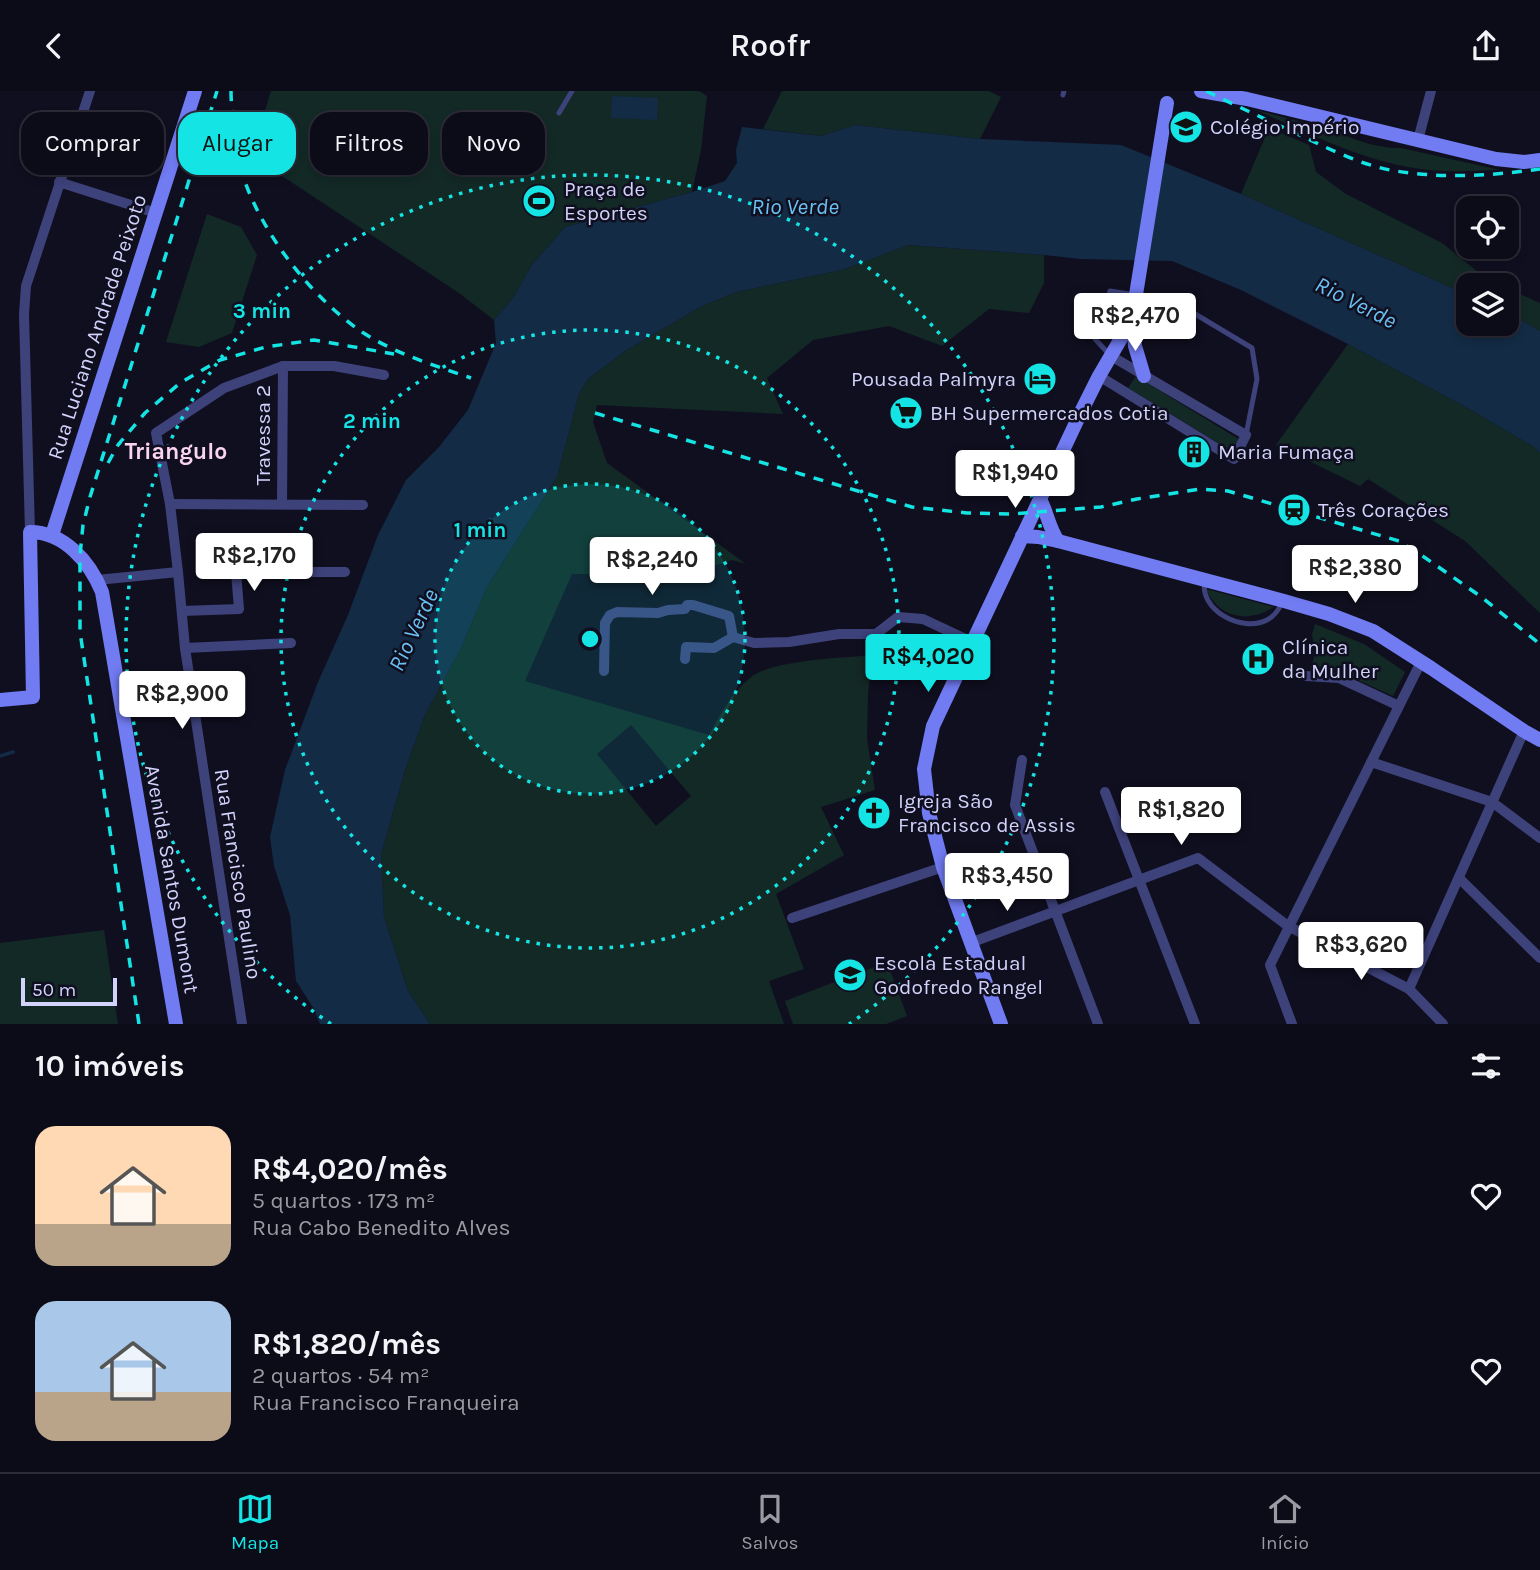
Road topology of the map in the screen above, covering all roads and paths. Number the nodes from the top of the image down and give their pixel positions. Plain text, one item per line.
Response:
1 (90, 91) edge
2 (195, 91) edge
3 (572, 91) edge
4 (1201, 91) edge
5 (1432, 91) edge
6 (1168, 97) edge
7 (559, 113) dead end
8 (1418, 140) junction
9 (1540, 160) edge
10 (59, 182) junction
11 (156, 213) junction
12 (1134, 312) junction
13 (1111, 356) junction
14 (283, 366) junction
15 (384, 375) dead end
16 (1099, 376) junction
17 (1144, 376) junction
18 (1246, 435) junction
19 (1040, 499) junction
20 (170, 504) junction
21 (282, 504) junction
22 (363, 505) dead end
23 (1049, 522) junction
24 (1024, 531) junction
25 (30, 532) junction
26 (51, 535) junction
27 (1058, 541) junction
28 (178, 572) junction
29 (345, 572) dead end
30 (1205, 579) junction
31 (97, 580) junction
32 (1284, 601) junction
33 (182, 611) junction
34 (733, 637) junction
35 (972, 642) junction
36 (291, 643) dead end
37 (185, 648) junction
38 (685, 659) dead end
39 (1421, 661) junction
40 (604, 671) dead end
41 (1306, 676) dead end
42 (0, 700) edge
43 (1399, 706) junction
44 (1524, 731) junction
45 (1540, 740) edge
46 (1022, 760) dead end
47 (1371, 762) junction
48 (1105, 792) dead end
49 (1492, 802) junction
50 (1540, 838) edge
51 (943, 867) junction
52 (1459, 878) junction
53 (1139, 880) junction
54 (1054, 912) junction
55 (792, 918) dead end
56 (1289, 926) junction
57 (970, 943) junction
58 (1540, 958) edge
59 (1409, 989) junction
60 (176, 1024) edge
61 (242, 1024) edge
62 (1001, 1024) edge
63 (1098, 1024) edge
64 (1195, 1024) edge
65 (1292, 1024) edge
66 (1443, 1024) edge

1 - 10 street
2 - 11 main road, Rua Luciano Andrade Peixoto
3 - 7 lane
4 - 8 main road
5 - 8 street
6 - 12 main road, bridge
8 - 9 main road
10 - 11 street
10 - 25 street
11 - 26 main road, Rua Luciano Andrade Peixoto
12 - 13 main road
12 - 17 main road
13 - 16 main road
13 - 17 street
13 - 18 lane
14 - 15 street, Rua Francisco Paulino
14 - 20 street, Rua Francisco Paulino
14 - 21 street, Travessa 2
16 - 18 street
16 - 19 main road
17 - 18 street
19 - 23 main road
19 - 24 main road
20 - 21 street
20 - 28 street, Rua Francisco Paulino
21 - 22 street
23 - 24 main road
23 - 27 main road
24 - 27 main road
24 - 35 main road
25 - 26 main road, Avenida Santos Dumont
25 - 42 main road
26 - 31 main road, Avenida Santos Dumont
27 - 30 main road
28 - 31 street
28 - 33 street, Rua Francisco Paulino
29 - 33 street
30 - 32 main road
30 - 32 lane
31 - 60 main road, Avenida Santos Dumont
32 - 39 main road
33 - 37 street, Rua Francisco Paulino
34 - 35 street
34 - 38 street
34 - 40 street
35 - 51 main road
36 - 37 street
37 - 61 street, Rua Francisco Paulino
39 - 43 street
39 - 44 main road
41 - 43 street
43 - 47 street
44 - 45 main road
44 - 49 street
46 - 54 street
47 - 49 street
47 - 56 street
48 - 53 street
49 - 50 street
49 - 52 street
51 - 55 street
51 - 57 main road
52 - 58 street
52 - 59 street
53 - 54 street
53 - 56 street
53 - 64 street
54 - 57 street
54 - 63 street
56 - 59 street
56 - 65 street
57 - 62 main road
59 - 66 street

